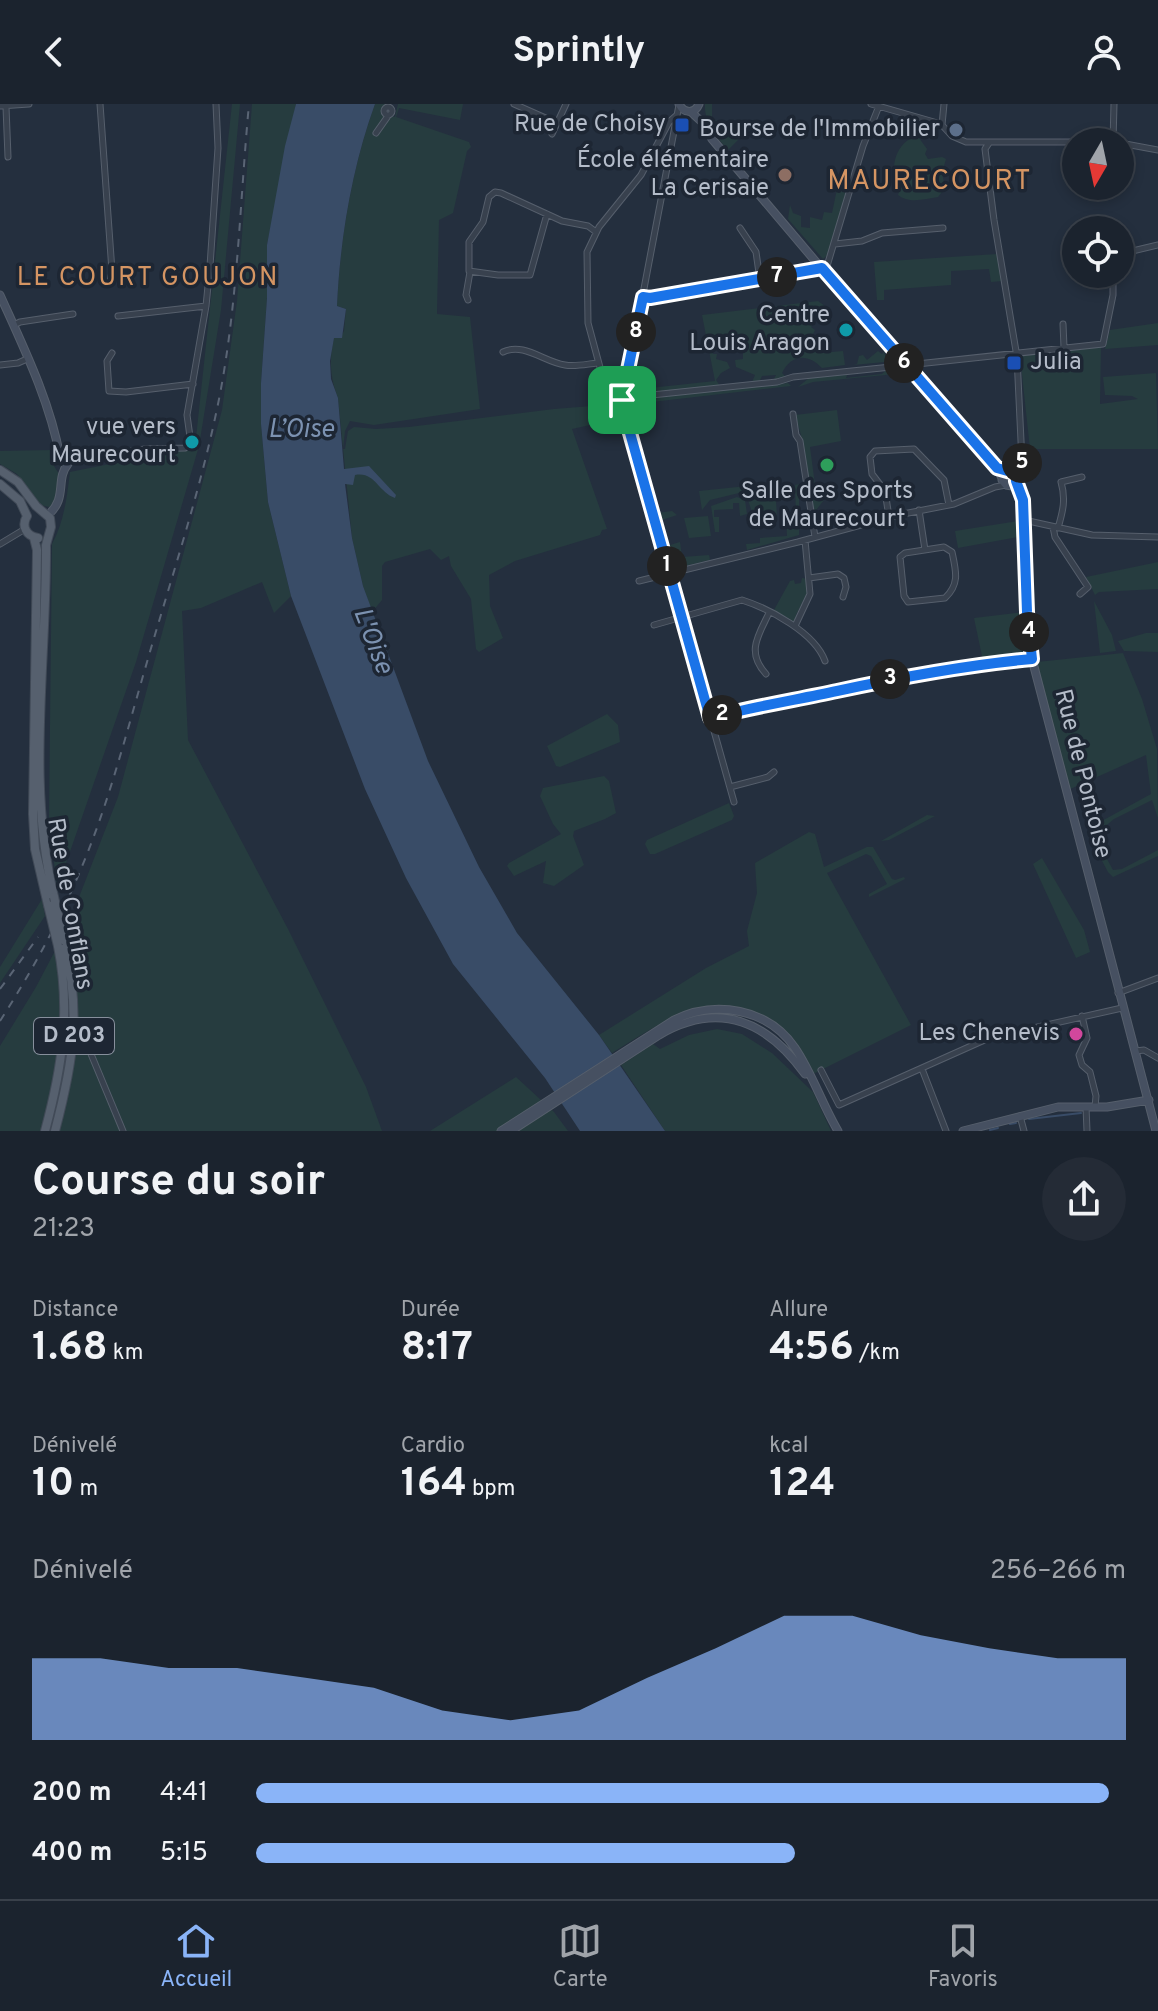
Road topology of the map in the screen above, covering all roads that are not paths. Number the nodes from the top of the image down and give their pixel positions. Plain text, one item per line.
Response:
1 (29, 104) edge
2 (100, 104) edge
3 (216, 104) edge
4 (514, 104) edge
5 (566, 104) edge
6 (679, 104) edge
7 (871, 104) edge
8 (944, 104) edge
9 (1114, 104) edge
10 (16, 105) edge
11 (699, 105) edge
12 (3, 106) edge
13 (879, 106) edge
14 (389, 110) edge
15 (682, 116) junction
16 (557, 123) junction
17 (940, 124) junction
18 (1113, 128) edge
19 (707, 129) junction
20 (376, 133) dead end
21 (552, 134) dead end
22 (966, 142) junction
23 (1062, 142) edge
24 (989, 143) junction
25 (1134, 146) edge
26 (1158, 150) edge
27 (986, 153) junction
28 (8, 157) dead end
29 (547, 214) junction
30 (740, 228) dead end
31 (943, 228) dead end
32 (596, 232) junction
33 (835, 244) junction
34 (1158, 245) edge
35 (1134, 251) edge
36 (822, 268) junction
37 (470, 272) junction
38 (760, 280) junction
39 (110, 283) dead end
40 (1113, 288) edge
41 (0, 295) edge
42 (643, 297) junction
43 (468, 300) dead end
44 (206, 306) junction
45 (73, 314) dead end
46 (118, 316) dead end
47 (1063, 324) dead end
48 (14, 325) junction
49 (1064, 347) junction
50 (503, 352) dead end
51 (112, 353) dead end
52 (1016, 353) junction
53 (27, 359) junction
54 (597, 363) junction
55 (0, 365) edge
56 (908, 365) junction
57 (193, 384) junction
58 (622, 399) junction
59 (793, 414) dead end
60 (65, 465) junction
61 (0, 470) edge
62 (1082, 477) dead end
63 (1009, 479) junction
64 (0, 484) edge
65 (949, 505) junction
66 (919, 510) junction
67 (46, 514) junction
68 (27, 516) junction
69 (889, 517) junction
70 (1024, 520) junction
71 (1056, 527) junction
72 (25, 529) junction
73 (49, 532) junction
74 (815, 537) junction
75 (1158, 537) edge
76 (34, 538) junction
77 (805, 540) junction
78 (0, 544) edge
79 (925, 550) junction
80 (669, 574) junction
81 (809, 578) junction
82 (639, 581) dead end
83 (1080, 594) dead end
84 (843, 597) dead end
85 (769, 613) junction
86 (680, 617) junction
87 (654, 625) dead end
88 (795, 626) junction
89 (1032, 659) junction
90 (825, 661) dead end
91 (766, 674) dead end
92 (710, 718) junction
93 (774, 772) dead end
94 (730, 787) junction
95 (734, 802) dead end
96 (61, 943) junction
97 (1158, 978) edge
98 (1118, 993) junction
99 (1122, 1008) junction
100 (1082, 1016) junction
101 (75, 1024) junction
102 (85, 1042) junction
103 (1136, 1051) junction
104 (72, 1053) junction
105 (1158, 1058) edge
106 (922, 1069) junction
107 (821, 1070) dead end
108 (587, 1079) junction
109 (1152, 1101) edge
110 (1086, 1107) junction
111 (1095, 1107) junction
112 (1020, 1115) junction
113 (45, 1131) edge
114 (55, 1131) edge
115 (123, 1131) edge
116 (501, 1131) edge
117 (511, 1131) edge
118 (836, 1131) edge
119 (946, 1131) edge
120 (963, 1131) edge
121 (1024, 1131) edge
122 (1087, 1131) edge
123 (1156, 1131) edge

1 - 10 street
2 - 39 street
3 - 44 street
4 - 16 street
5 - 16 street
6 - 15 main road, Rue de Pontoise
7 - 13 street
8 - 17 street
9 - 18 street
10 - 12 street
11 - 15 main road
11 - 19 main road
12 - 28 street
13 - 17 street
13 - 33 street
14 - 20 street
15 - 19 main road, Rue de Pontoise
15 - 32 street
15 - 42 street
16 - 21 street
17 - 22 street
19 - 36 main road, Rue de Pontoise
22 - 24 street
22 - 27 street
23 - 24 street
24 - 27 street
25 - 26 street
27 - 52 street
29 - 32 street
29 - 37 street
29 - 37 street
30 - 38 street
31 - 33 street
32 - 54 street
33 - 36 street
34 - 35 street
36 - 38 street
36 - 56 main road, Rue de Pontoise
37 - 43 street
38 - 42 street
40 - 49 street
41 - 48 main road
42 - 58 street
44 - 46 street
44 - 57 street
45 - 48 street
47 - 49 street
48 - 53 main road
49 - 52 street
50 - 54 street
51 - 57 street
52 - 56 street
52 - 63 street
53 - 55 street
53 - 60 main road
54 - 58 street
56 - 58 street
56 - 63 main road, Rue de Pontoise
57 - 60 street
58 - 80 street
59 - 74 street
60 - 67 main road
61 - 67 main road
62 - 71 street
63 - 65 street
63 - 70 main road, Rue de Pontoise
64 - 68 main road
65 - 66 street
65 - 69 street
66 - 69 street
66 - 79 street
67 - 68 main road
67 - 73 main road
68 - 72 main road
69 - 74 street
70 - 71 street
70 - 89 main road, Rue de Pontoise
71 - 75 street
71 - 83 street
72 - 76 main road
72 - 78 street
73 - 76 main road
73 - 96 main road, Rue de Conflans / D 203, bridge
74 - 77 street
76 - 96 main road, Rue de Conflans / D 203, bridge
77 - 80 street
77 - 81 street
79 - 79 street
80 - 82 street
80 - 86 street
81 - 84 street
81 - 88 street
85 - 86 street
85 - 88 street
85 - 91 street
86 - 87 street
86 - 92 street
88 - 90 street
89 - 92 street
89 - 98 main road, Rue de Pontoise
92 - 94 street
93 - 94 street
94 - 95 street
96 - 101 main road, Rue de Conflans / D 203
96 - 113 main road, Rue de Conflans / D 203
97 - 98 street
98 - 99 main road, Rue de Pontoise
99 - 100 street
99 - 103 main road, Rue de Pontoise
100 - 106 street
100 - 111 street
101 - 102 street, Rue de Conflans
101 - 104 main road, Rue de Conflans / D 203
102 - 104 street
102 - 115 street, Rue de Conflans
103 - 105 street
103 - 109 main road, Rue de Pontoise
104 - 114 main road, Rue de Conflans / D 203
106 - 107 street
106 - 119 street
108 - 116 main road
108 - 117 main road
108 - 118 main road
109 - 111 main road
109 - 123 main road, Rue de Pontoise
110 - 111 main road
110 - 112 main road
110 - 122 street
112 - 120 main road
112 - 121 street

